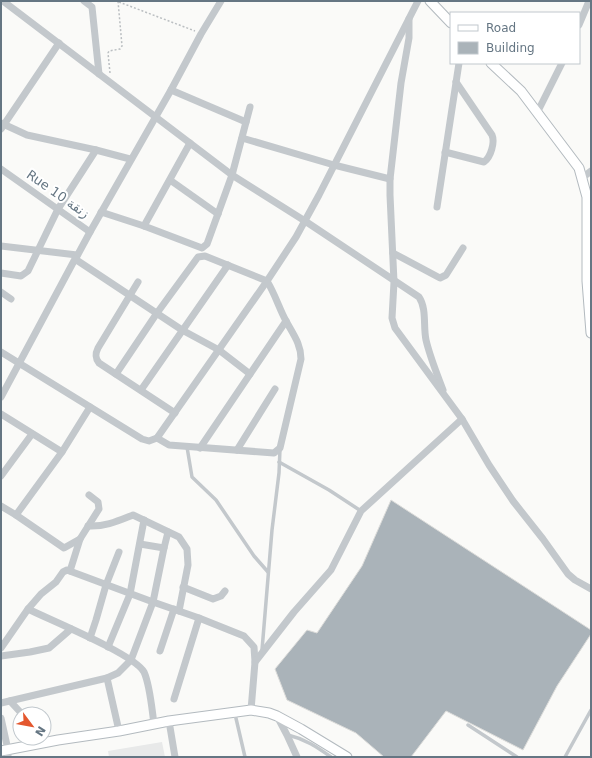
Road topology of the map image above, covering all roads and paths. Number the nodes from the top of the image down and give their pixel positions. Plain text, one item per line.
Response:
1 (3, 1) edge
2 (84, 1) edge
3 (118, 1) edge
4 (221, 1) edge
5 (418, 1) edge
6 (430, 1) edge
7 (589, 1) edge
8 (92, 4) edge
9 (409, 17) junction
10 (450, 22) edge
11 (580, 23) edge
12 (201, 34) junction
13 (59, 43) junction
14 (459, 64) edge
15 (492, 64) edge
16 (562, 64) edge
17 (100, 74) junction
18 (456, 82) junction
19 (112, 84) junction
20 (171, 90) junction
21 (250, 107) dead end
22 (538, 111) junction
23 (155, 117) junction
24 (246, 122) junction
25 (2, 125) edge
26 (242, 138) junction
27 (190, 143) junction
28 (96, 150) junction
29 (445, 152) junction
30 (130, 159) junction
31 (334, 165) junction
32 (1, 169) edge
33 (591, 171) edge
34 (232, 175) junction
35 (582, 178) junction
36 (390, 179) junction
37 (170, 180) junction
38 (437, 207) dead end
39 (58, 209) junction
40 (101, 212) junction
41 (218, 214) junction
42 (305, 221) junction
43 (144, 226) junction
44 (90, 232) junction
45 (1, 246) edge
46 (463, 248) dead end
47 (37, 250) junction
48 (393, 253) junction
49 (76, 257) junction
50 (228, 265) junction
51 (1, 273) edge
52 (268, 281) junction
53 (138, 282) dead end
54 (394, 282) junction
55 (1, 292) edge
56 (130, 295) junction
57 (11, 299) dead end
58 (157, 313) junction
59 (286, 321) junction
60 (182, 330) junction
61 (591, 333) edge
62 (219, 350) junction
63 (1, 352) edge
64 (18, 363) junction
65 (116, 374) junction
66 (250, 374) junction
67 (275, 389) dead end
68 (141, 390) junction
69 (1, 397) edge
70 (446, 398) junction
71 (90, 407) junction
72 (175, 413) junction
73 (1, 414) edge
74 (462, 419) junction
75 (32, 434) junction
76 (157, 438) junction
77 (187, 447) junction
78 (200, 448) junction
79 (280, 448) junction
80 (237, 450) junction
81 (62, 452) junction
82 (280, 462) junction
83 (2, 473) edge
84 (90, 495) dead end
85 (1, 506) edge
86 (361, 511) junction
87 (16, 515) junction
88 (144, 520) junction
89 (88, 526) junction
90 (168, 532) junction
91 (80, 539) junction
92 (140, 544) junction
93 (164, 548) junction
94 (119, 552) dead end
95 (70, 570) junction
96 (268, 572) junction
97 (106, 585) junction
98 (183, 588) junction
99 (591, 589) edge
100 (225, 591) dead end
101 (130, 594) junction
102 (153, 602) junction
103 (28, 609) junction
104 (176, 610) junction
105 (199, 618) junction
106 (71, 629) junction
107 (90, 638) junction
108 (108, 647) junction
109 (1, 648) edge
110 (160, 651) dead end
111 (262, 651) junction
112 (1, 656) edge
113 (131, 660) junction
114 (255, 662) junction
115 (107, 678) junction
116 (174, 699) dead end
117 (10, 701) junction
118 (1, 703) edge
119 (15, 706) edge
120 (251, 710) junction
121 (591, 710) edge
122 (235, 712) junction
123 (276, 716) junction
124 (1, 718) edge
125 (169, 721) junction
126 (154, 724) junction
127 (468, 725) dead end
128 (119, 731) junction
129 (287, 735) junction
130 (6, 753) edge
131 (175, 757) edge
132 (245, 757) edge
133 (297, 757) edge
134 (330, 757) edge
135 (347, 757) edge
136 (518, 757) edge
137 (565, 757) edge

1 - 13 street
2 - 8 street
3 - 12 path
3 - 19 path
4 - 12 street, Rue 10 زنقة
5 - 9 street
6 - 10 street
7 - 11 street
8 - 17 street
9 - 31 street
9 - 36 street
12 - 20 street, Rue 10 زنقة
13 - 17 street
13 - 25 street
14 - 18 street
15 - 22 street
16 - 22 street
17 - 19 street
18 - 29 street
18 - 29 street
19 - 23 street
20 - 23 street, Rue 10 زنقة
20 - 24 street
21 - 24 street
22 - 35 street
23 - 27 street
23 - 30 street, Rue 10 زنقة
24 - 26 street
25 - 28 street
26 - 31 street
26 - 34 street
27 - 34 street
27 - 37 street
28 - 30 street
28 - 39 street
29 - 38 street
30 - 40 street, Rue 10 زنقة
31 - 36 street
31 - 42 street
32 - 39 street, Rue 10 زنقة
33 - 35 street
34 - 41 street
34 - 42 street
35 - 61 street
36 - 48 street
37 - 41 street
37 - 43 street
39 - 44 street, Rue 10 زنقة
39 - 47 street
40 - 43 street
40 - 44 street, Rue 10 زنقة
41 - 43 street
42 - 52 street
42 - 54 street
44 - 49 street
45 - 47 street
46 - 48 street
47 - 49 street
47 - 51 street
48 - 54 street
49 - 56 street
49 - 64 street
50 - 52 street
50 - 58 street
50 - 60 street
52 - 59 street
52 - 62 street
53 - 56 street
54 - 70 street
54 - 70 street
55 - 57 street
56 - 58 street
56 - 65 street
58 - 60 street
58 - 65 street
59 - 66 street
59 - 79 street
60 - 62 street
60 - 68 street
62 - 66 street
62 - 72 street
63 - 64 street
64 - 69 street
64 - 71 street
65 - 68 street
66 - 78 street
67 - 80 street
68 - 72 street
70 - 74 street
71 - 76 street
71 - 81 street
72 - 76 street
73 - 75 street
74 - 86 street
74 - 99 street
75 - 81 street
75 - 83 street
76 - 77 street
77 - 78 street
77 - 96 lane
78 - 80 street
79 - 80 street
79 - 82 lane
81 - 87 street
82 - 86 lane
82 - 96 lane
84 - 89 street
85 - 87 street
86 - 111 street
87 - 91 street
88 - 89 street
88 - 90 street
88 - 92 street
89 - 91 street
90 - 93 street
90 - 98 street
91 - 95 street
92 - 93 street
92 - 101 street
93 - 102 street
94 - 97 street
95 - 97 street
95 - 103 street
96 - 111 lane
97 - 101 street
97 - 107 street
98 - 100 street
98 - 104 street
101 - 102 street
101 - 108 street
102 - 104 street
102 - 113 street
103 - 106 street
103 - 109 street
104 - 105 street
104 - 110 street
105 - 114 street
105 - 116 street
106 - 107 street
106 - 112 street
107 - 108 street
108 - 113 street
111 - 114 street
113 - 115 street
113 - 126 street
114 - 120 street
115 - 117 street
115 - 128 street
117 - 118 street
117 - 119 street
120 - 122 street
120 - 123 street
121 - 137 lane
122 - 125 street
122 - 132 lane
123 - 129 street
123 - 135 street
124 - 130 street
125 - 126 street
125 - 131 street
126 - 128 street
127 - 136 lane
128 - 130 street
129 - 133 street
129 - 134 lane

